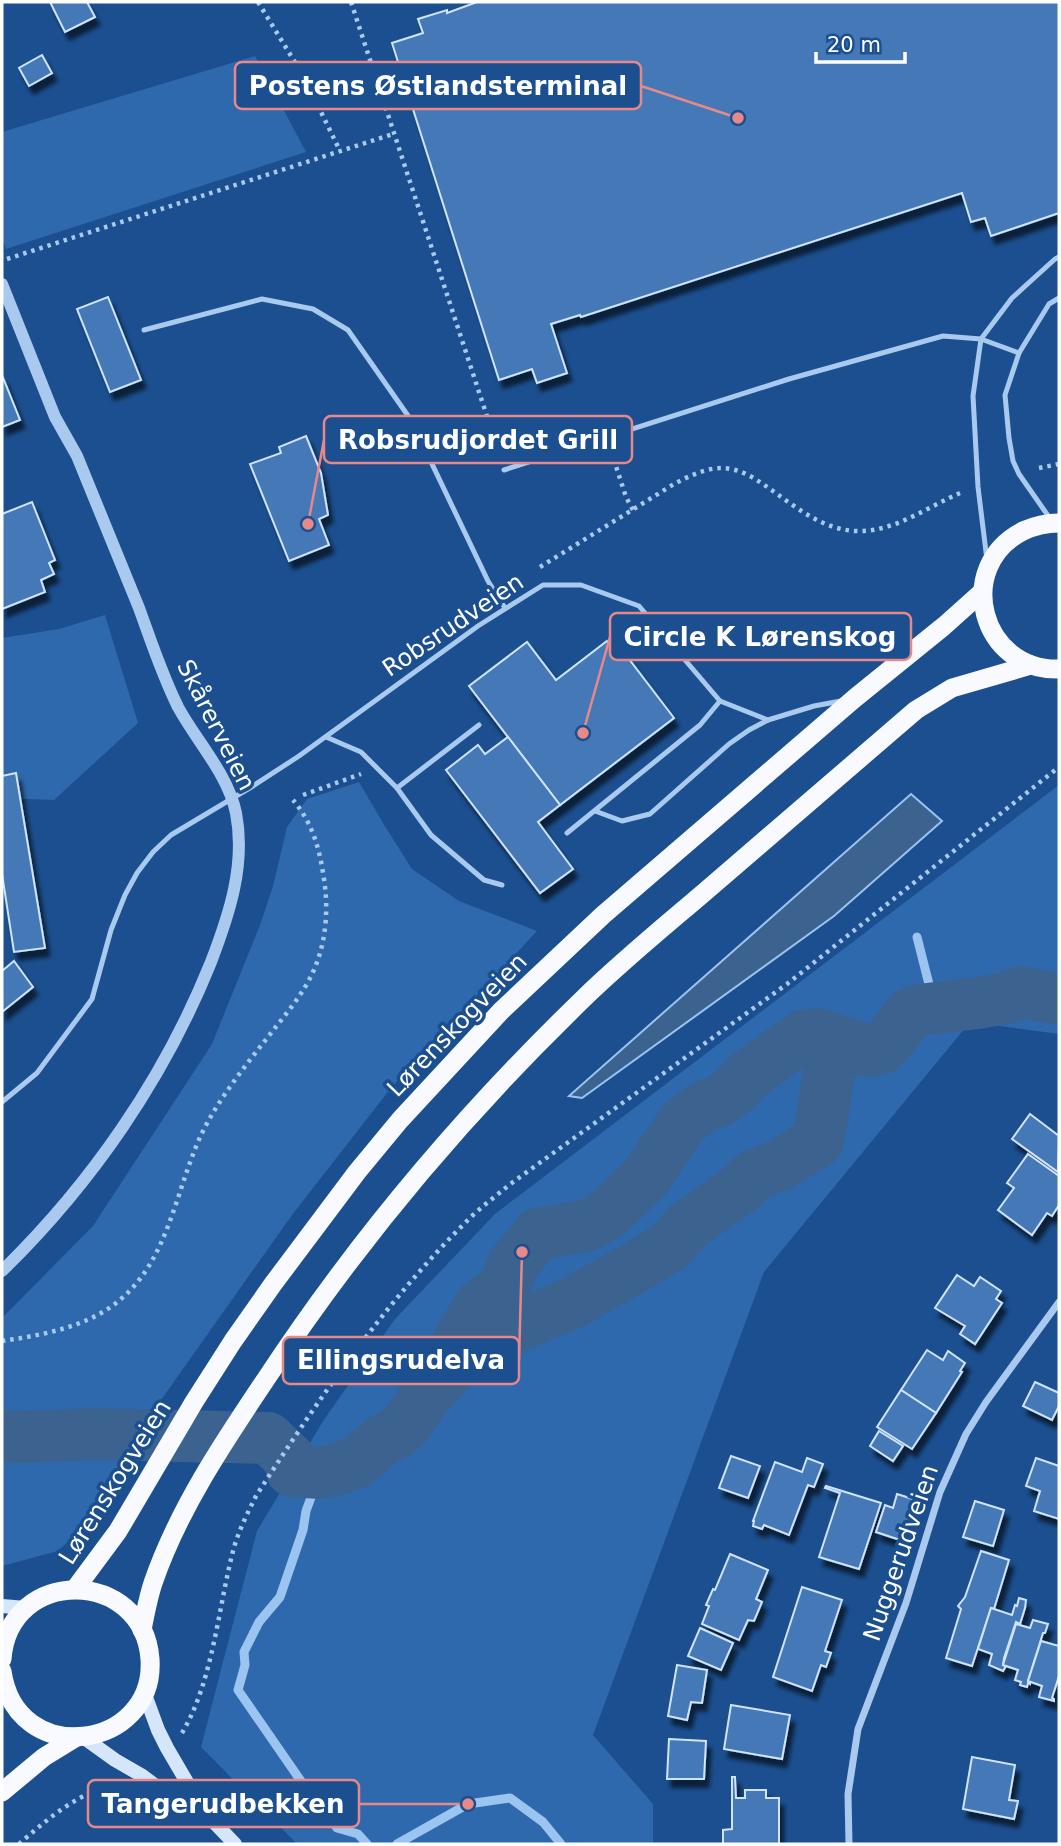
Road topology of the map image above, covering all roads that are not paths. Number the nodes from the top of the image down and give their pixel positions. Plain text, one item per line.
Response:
1 (1059, 257) edge
2 (2, 284) edge
3 (1059, 298) edge
4 (144, 330) dead end
5 (981, 339) junction
6 (1018, 353) junction
7 (504, 470) road end
8 (1056, 523) edge
9 (988, 567) junction
10 (982, 592) junction
11 (505, 608) junction
12 (1031, 665) junction
13 (1059, 669) edge
14 (855, 698) junction
15 (720, 701) junction
16 (768, 720) junction
17 (479, 725) dead end
18 (326, 737) junction
19 (397, 788) junction
20 (232, 798) junction
21 (595, 811) junction
22 (567, 833) dead end
23 (502, 885) dead end
24 (2, 1102) edge
25 (2, 1271) edge
26 (1059, 1302) edge
27 (75, 1589) junction
28 (2, 1606) edge
29 (26, 1608) junction
30 (142, 1630) junction
31 (2, 1660) edge
32 (2, 1680) edge
33 (144, 1692) junction
34 (79, 1737) junction
35 (2, 1792) edge
36 (206, 1814) junction
37 (235, 1844) edge
38 (849, 1844) edge

1 - 5 lane
2 - 20 street, Skårerveien
3 - 6 lane
4 - 11 lane
5 - 6 lane
5 - 7 lane
5 - 9 lane
6 - 8 lane
8 - 9 highway
9 - 10 highway
10 - 12 highway
10 - 14 highway, Lørenskogveien
11 - 15 lane, Robsrudveien
11 - 18 lane, Robsrudveien
12 - 13 highway
12 - 30 highway
14 - 16 lane
14 - 27 highway, Lørenskogveien
15 - 16 lane
15 - 21 lane
16 - 21 lane
17 - 19 lane
18 - 19 lane
18 - 20 lane, Robsrudveien
19 - 23 lane
20 - 24 lane, Robsrudveien
20 - 25 street, Skårerveien
21 - 22 lane
26 - 38 street, Nuggerudveien
27 - 29 highway
27 - 30 highway
28 - 29 main road
29 - 31 highway
30 - 33 highway
32 - 34 highway
33 - 34 highway
33 - 36 main road
34 - 35 highway
34 - 36 main road
36 - 37 main road

